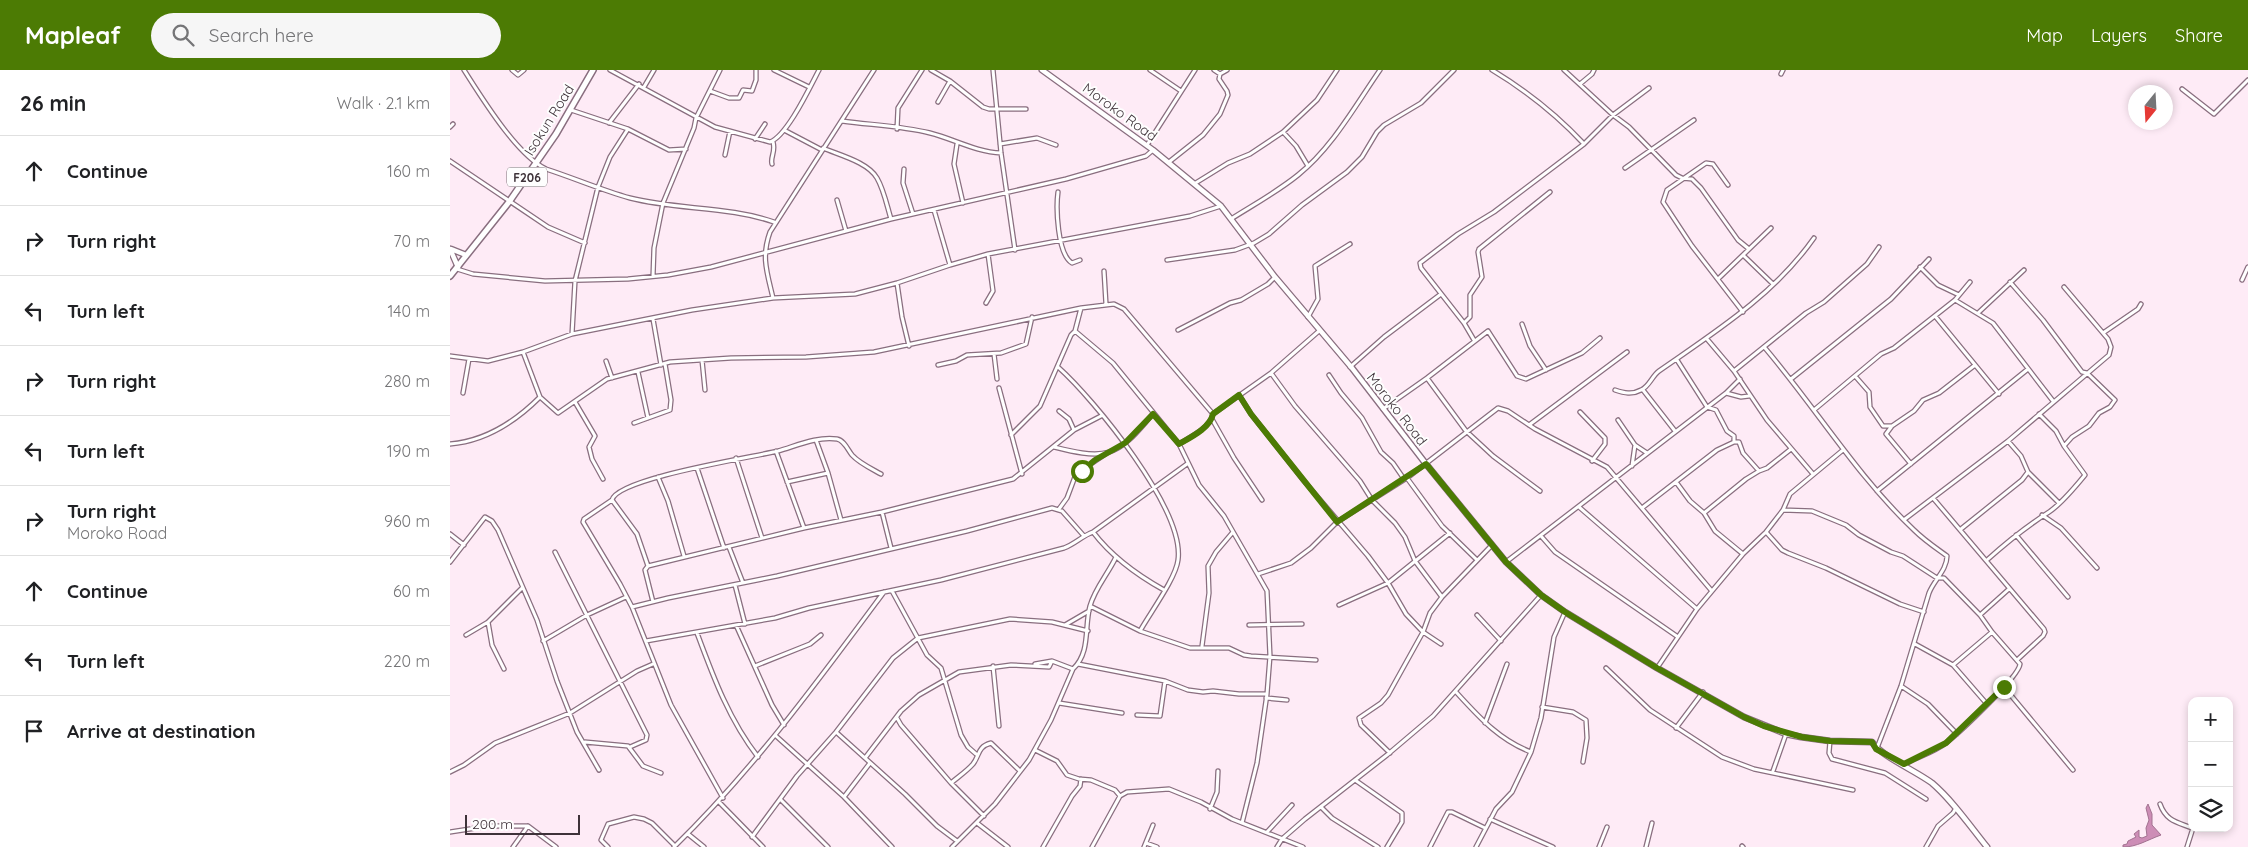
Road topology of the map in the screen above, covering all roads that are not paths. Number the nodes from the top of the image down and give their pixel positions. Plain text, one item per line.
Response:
1 (464, 70) edge
2 (512, 70) edge
3 (524, 70) edge
4 (593, 70) edge
5 (610, 70) edge
6 (654, 70) edge
7 (720, 70) edge
8 (756, 70) edge
9 (774, 70) edge
10 (819, 70) edge
11 (874, 70) edge
12 (922, 70) edge
13 (931, 70) edge
14 (993, 70) edge
15 (1042, 70) edge
16 (1150, 70) edge
17 (1194, 70) edge
18 (1214, 70) edge
19 (1226, 70) edge
20 (1337, 70) edge
21 (1380, 70) edge
22 (1454, 70) edge
23 (1492, 70) edge
24 (1564, 70) edge
25 (1594, 70) edge
26 (1220, 74) junction
27 (2248, 80) edge
28 (950, 81) junction
29 (639, 84) junction
30 (1580, 84) junction
31 (644, 87) junction
32 (810, 87) junction
33 (1649, 88) dead end
34 (2182, 89) dead end
35 (710, 91) junction
36 (1180, 91) junction
37 (938, 102) dead end
38 (997, 109) junction
39 (1026, 109) dead end
40 (571, 110) junction
41 (1614, 115) junction
42 (696, 118) junction
43 (1694, 120) dead end
44 (842, 121) junction
45 (609, 123) junction
46 (765, 124) dead end
47 (897, 128) junction
48 (628, 129) junction
49 (784, 130) junction
50 (730, 131) junction
51 (1283, 132) junction
52 (755, 138) junction
53 (773, 142) junction
54 (957, 144) junction
55 (1000, 144) junction
56 (1056, 144) dead end
57 (1584, 144) junction
58 (1147, 145) junction
59 (686, 149) junction
60 (822, 149) junction
61 (1153, 150) junction
62 (1654, 150) junction
63 (1001, 153) junction
64 (725, 154) dead end
65 (450, 161) edge
66 (1169, 162) junction
67 (535, 164) junction
68 (772, 164) dead end
69 (1308, 166) junction
70 (1626, 168) dead end
71 (904, 169) dead end
72 (1682, 178) junction
73 (1194, 184) junction
74 (1728, 185) dead end
75 (598, 186) junction
76 (1007, 192) junction
77 (1058, 192) dead end
78 (1550, 192) dead end
79 (837, 200) dead end
80 (509, 202) junction
81 (663, 203) junction
82 (962, 203) junction
83 (1221, 206) junction
84 (934, 210) junction
85 (913, 214) junction
86 (891, 219) junction
87 (1230, 219) junction
88 (774, 222) junction
89 (1771, 228) dead end
90 (846, 231) junction
91 (1814, 238) dead end
92 (1062, 241) junction
93 (585, 243) junction
94 (1249, 244) junction
95 (1350, 244) dead end
96 (1879, 248) dead end
97 (450, 249) edge
98 (1750, 249) junction
99 (1015, 250) junction
100 (764, 252) junction
101 (988, 254) junction
102 (466, 255) junction
103 (1744, 256) junction
104 (1929, 259) dead end
105 (1080, 260) dead end
106 (1167, 260) dead end
107 (950, 264) junction
108 (1920, 267) junction
109 (2248, 267) edge
110 (457, 268) junction
111 (2024, 270) dead end
112 (1104, 271) dead end
113 (450, 276) edge
114 (653, 276) junction
115 (1275, 277) junction
116 (1718, 279) junction
117 (2242, 280) dead end
118 (575, 281) junction
119 (1970, 282) dead end
120 (2010, 282) junction
121 (897, 283) junction
122 (1773, 284) junction
123 (2064, 287) dead end
124 (1441, 294) junction
125 (1959, 295) junction
126 (773, 298) junction
127 (1955, 300) junction
128 (986, 303) dead end
129 (1106, 304) junction
130 (2141, 304) dead end
131 (1081, 308) junction
132 (1743, 312) junction
133 (1978, 313) junction
134 (1935, 316) junction
135 (1032, 317) junction
136 (653, 318) junction
137 (1308, 318) junction
138 (1464, 323) junction
139 (1522, 324) dead end
140 (1178, 330) dead end
141 (1075, 331) junction
142 (1320, 332) junction
143 (2103, 333) junction
144 (572, 334) junction
145 (1600, 338) dead end
146 (1707, 339) junction
147 (1474, 340) junction
148 (909, 346) junction
149 (1765, 348) junction
150 (523, 352) junction
151 (1628, 352) dead end
152 (994, 354) junction
153 (450, 356) edge
154 (469, 360) junction
155 (702, 360) junction
156 (1677, 360) junction
157 (606, 361) dead end
158 (666, 364) junction
159 (1975, 364) junction
160 (661, 365) junction
161 (938, 365) dead end
162 (1058, 367) junction
163 (1350, 367) junction
164 (2028, 369) junction
165 (1546, 370) junction
166 (1734, 371) junction
167 (638, 372) junction
168 (1271, 373) junction
169 (2087, 373) junction
170 (1329, 375) dead end
171 (1855, 376) junction
172 (612, 378) junction
173 (1427, 378) junction
174 (997, 379) dead end
175 (1740, 379) junction
176 (1791, 379) junction
177 (999, 388) dead end
178 (705, 390) dead end
179 (1615, 390) dead end
180 (1643, 390) junction
181 (464, 393) dead end
182 (1726, 393) junction
183 (1999, 394) junction
184 (1239, 395) junction
185 (1749, 396) junction
186 (540, 397) junction
187 (2053, 401) junction
188 (575, 402) junction
189 (1707, 408) junction
190 (1383, 409) junction
191 (1814, 410) junction
192 (1059, 411) dead end
193 (1580, 412) dead end
194 (1153, 414) junction
195 (1213, 414) junction
196 (2039, 414) junction
197 (1101, 416) junction
198 (648, 418) junction
199 (1212, 419) junction
200 (1618, 420) dead end
201 (634, 423) dead end
202 (1529, 425) junction
203 (1892, 426) junction
204 (1074, 430) junction
205 (1466, 431) junction
206 (1675, 432) junction
207 (1012, 436) junction
208 (816, 440) junction
209 (2008, 441) junction
210 (1734, 442) junction
211 (1125, 443) junction
212 (450, 444) edge
213 (1179, 444) junction
214 (1635, 446) junction
215 (2064, 446) junction
216 (1054, 447) junction
217 (1791, 449) junction
218 (1843, 450) junction
219 (776, 451) junction
220 (1109, 452) junction
221 (1647, 453) junction
222 (736, 458) junction
223 (1592, 461) junction
224 (1188, 464) junction
225 (1426, 464) junction
226 (1910, 464) junction
227 (1632, 466) junction
228 (1020, 467) junction
229 (697, 468) junction
230 (1026, 468) junction
231 (1759, 471) junction
232 (2028, 472) junction
233 (828, 473) junction
234 (880, 474) dead end
235 (1812, 474) junction
236 (1022, 475) junction
237 (658, 477) junction
238 (1617, 477) junction
239 (1406, 478) junction
240 (603, 479) dead end
241 (787, 482) junction
242 (1676, 482) junction
243 (1155, 489) junction
244 (1877, 490) junction
245 (1540, 491) dead end
246 (1933, 498) junction
247 (612, 500) junction
248 (1262, 500) dead end
249 (1372, 500) junction
250 (2059, 503) junction
251 (1579, 507) junction
252 (1642, 508) junction
253 (1059, 509) junction
254 (1784, 510) junction
255 (882, 512) junction
256 (1704, 513) junction
257 (2042, 515) junction
258 (841, 520) junction
259 (1905, 520) junction
260 (1337, 522) junction
261 (804, 528) junction
262 (1961, 529) junction
263 (1093, 532) junction
264 (1233, 532) junction
265 (1766, 532) junction
266 (1450, 533) junction
267 (450, 534) edge
268 (2016, 534) junction
269 (1084, 536) junction
270 (1541, 536) junction
271 (762, 538) junction
272 (1493, 544) junction
273 (464, 546) junction
274 (729, 547) junction
275 (724, 548) junction
276 (891, 548) junction
277 (555, 552) dead end
278 (1743, 554) junction
279 (684, 556) junction
280 (1116, 557) junction
281 (451, 559) edge
282 (1477, 560) junction
283 (1987, 560) junction
284 (1415, 561) junction
285 (1506, 562) junction
286 (648, 566) junction
287 (2096, 568) dead end
288 (1258, 574) junction
289 (1937, 578) junction
290 (743, 583) junction
291 (1388, 583) junction
292 (735, 585) junction
293 (522, 588) junction
294 (2009, 589) junction
295 (1164, 590) junction
296 (1711, 590) junction
297 (892, 591) junction
298 (885, 592) junction
299 (1541, 595) junction
300 (626, 597) junction
301 (1442, 597) junction
302 (2068, 597) dead end
303 (653, 602) junction
304 (1339, 605) dead end
305 (1090, 606) junction
306 (632, 607) junction
307 (1697, 609) junction
308 (1089, 611) junction
309 (1565, 612) junction
310 (1924, 612) junction
311 (587, 615) junction
312 (1477, 615) dead end
313 (1980, 615) junction
314 (488, 622) junction
315 (745, 624) junction
316 (1302, 624) dead end
317 (736, 625) junction
318 (1064, 625) junction
319 (1249, 625) dead end
320 (1270, 626) junction
321 (1140, 630) junction
322 (1088, 631) junction
323 (1423, 632) junction
324 (1992, 632) junction
325 (698, 633) junction
326 (466, 635) dead end
327 (821, 635) dead end
328 (1678, 637) junction
329 (918, 638) junction
330 (1502, 640) junction
331 (543, 641) junction
332 (646, 641) junction
333 (1441, 644) dead end
334 (1915, 644) junction
335 (1202, 646) junction
336 (1270, 656) junction
337 (1316, 660) dead end
338 (2017, 660) junction
339 (654, 664) junction
340 (1078, 664) junction
341 (1507, 664) dead end
342 (1953, 665) junction
343 (755, 666) junction
344 (993, 666) junction
345 (1606, 668) dead end
346 (1657, 668) junction
347 (504, 669) dead end
348 (1072, 669) junction
349 (944, 680) junction
350 (1165, 681) junction
351 (621, 682) junction
352 (1901, 686) junction
353 (2004, 687) junction
354 (1456, 692) junction
355 (1703, 692) junction
356 (1266, 696) junction
357 (1287, 700) dead end
358 (1059, 703) junction
359 (1986, 703) junction
360 (1542, 707) junction
361 (570, 712) junction
362 (1122, 713) dead end
363 (1137, 715) dead end
364 (897, 718) junction
365 (1485, 723) junction
366 (784, 725) junction
367 (901, 725) junction
368 (891, 726) junction
369 (999, 726) dead end
370 (1676, 728) junction
371 (836, 732) junction
372 (1786, 734) junction
373 (1957, 734) junction
374 (776, 736) junction
375 (1830, 741) junction
376 (584, 742) junction
377 (630, 747) junction
378 (1876, 749) junction
379 (1035, 750) junction
380 (1390, 752) junction
381 (1531, 752) junction
382 (976, 754) junction
383 (758, 757) junction
384 (865, 758) junction
385 (1583, 762) dead end
386 (870, 763) junction
387 (1904, 764) junction
388 (807, 765) junction
389 (599, 770) dead end
390 (2073, 770) dead end
391 (1020, 771) junction
392 (450, 772) edge
393 (1218, 772) dead end
394 (1773, 772) junction
395 (661, 773) dead end
396 (1081, 778) junction
397 (1355, 780) junction
398 (951, 783) junction
399 (1853, 790) dead end
400 (844, 796) junction
401 (1120, 796) junction
402 (723, 798) junction
403 (1926, 799) dead end
404 (781, 800) junction
405 (719, 802) junction
406 (2160, 804) dead end
407 (1292, 805) dead end
408 (1321, 807) junction
409 (1210, 808) junction
410 (1956, 808) junction
411 (984, 816) junction
412 (1490, 819) junction
413 (978, 823) junction
414 (1242, 823) junction
415 (1652, 823) dead end
416 (528, 826) junction
417 (1153, 826) dead end
418 (2188, 826) edge
419 (1607, 827) dead end
420 (1485, 828) junction
421 (450, 832) edge
422 (1267, 832) junction
423 (2191, 832) edge
424 (688, 834) junction
425 (752, 836) junction
426 (1282, 839) junction
427 (957, 841) junction
428 (1146, 842) junction
429 (674, 846) edge
430 (514, 847) edge
431 (556, 847) edge
432 (608, 847) edge
433 (704, 847) edge
434 (763, 847) edge
435 (828, 847) edge
436 (892, 847) edge
437 (952, 847) edge
438 (1008, 847) edge
439 (1043, 847) edge
440 (1092, 847) edge
441 (1144, 847) edge
442 (1157, 847) edge
443 (1277, 847) edge
444 (1303, 847) edge
445 (1378, 847) edge
446 (1387, 847) edge
447 (1430, 847) edge
448 (1476, 847) edge
449 (1552, 847) edge
450 (1599, 847) edge
451 (1646, 847) edge
452 (1926, 847) edge
453 (1987, 847) edge
454 (2187, 847) edge

1 - 67 street
2 - 3 street
4 - 40 main road, Isokun Road / F206
5 - 29 street
6 - 31 street
7 - 35 street
8 - 35 street
9 - 32 street
10 - 32 street
11 - 44 street
12 - 47 street
13 - 28 street
14 - 38 street
15 - 58 street, Moroko Road
16 - 36 street
17 - 36 street
18 - 26 street
19 - 26 street
20 - 51 street
21 - 69 street
22 - 94 street
23 - 57 street
24 - 30 street
25 - 30 street
26 - 66 street
27 - 34 street
28 - 37 street
28 - 38 street
29 - 31 street
29 - 45 street
30 - 41 street
31 - 42 street
32 - 49 street
33 - 41 street
35 - 42 street
36 - 58 street
38 - 39 street
38 - 55 street
40 - 45 street
40 - 67 main road, Isokun Road / F206
41 - 57 street
41 - 62 street
42 - 50 street
42 - 59 street
43 - 62 street
44 - 47 street
44 - 60 street
45 - 48 street
46 - 52 street
47 - 54 street
48 - 59 street
48 - 75 street
49 - 53 street
49 - 60 street
50 - 52 street
50 - 64 street
51 - 69 street
51 - 73 street
52 - 53 street
53 - 68 street
54 - 63 street
54 - 82 street
55 - 56 street
55 - 63 street
57 - 124 street
58 - 61 street, Moroko Road
59 - 81 street
60 - 86 street
60 - 88 street
61 - 66 street, Moroko Road
61 - 76 street
62 - 70 street
62 - 72 street
63 - 76 street
65 - 80 street
66 - 73 street, Moroko Road
67 - 75 street
67 - 80 main road, Isokun Road / F206
69 - 87 street
71 - 85 street
72 - 74 street
72 - 98 street
72 - 116 street
73 - 83 street, Moroko Road
75 - 81 street
75 - 93 street
76 - 82 street
76 - 99 street
77 - 92 street
78 - 138 street
79 - 90 street
80 - 93 street
80 - 102 main road, Isokun Road / F206
81 - 88 street
81 - 114 street
82 - 84 street
83 - 87 street, Moroko Road
83 - 92 street
84 - 85 street
84 - 107 street
85 - 86 street
86 - 90 street
87 - 94 street, Moroko Road
88 - 100 street
89 - 98 street
90 - 100 street
91 - 122 street
92 - 99 street
92 - 105 street
93 - 118 street
94 - 106 street
94 - 115 street, Moroko Road
95 - 137 street
96 - 149 street
97 - 102 street
97 - 110 street
98 - 103 street
99 - 101 street
100 - 114 street
100 - 126 street
101 - 107 street
101 - 128 street
102 - 110 main road, Isokun Road / F206
103 - 116 street
103 - 122 street
104 - 108 street
107 - 121 street
108 - 125 street
108 - 176 street
109 - 117 street
110 - 113 main road, Isokun Road / F206
110 - 118 street
111 - 120 street
112 - 129 street
114 - 118 street
115 - 137 street, Moroko Road
115 - 140 street
116 - 132 street
118 - 144 street
119 - 125 street
120 - 133 street
120 - 169 street
121 - 126 street
121 - 148 street
122 - 132 street
123 - 143 street
124 - 138 street
124 - 163 street
125 - 127 street
126 - 136 street
127 - 133 street
127 - 134 street
129 - 131 street
129 - 195 street
130 - 143 street
131 - 135 street
131 - 141 street
132 - 146 street
133 - 164 street
134 - 159 street
134 - 171 street
135 - 148 street
135 - 152 street
136 - 144 street
136 - 160 street
137 - 142 street, Moroko Road
138 - 147 street
139 - 165 street
141 - 162 street
141 - 194 street
142 - 163 street, Moroko Road
142 - 168 street
143 - 169 street
144 - 150 street
145 - 165 street
146 - 156 street
146 - 166 street
147 - 165 street
147 - 173 street
148 - 155 street
149 - 166 street
149 - 176 street
150 - 154 street
150 - 186 street
151 - 202 street
152 - 161 street
152 - 174 street
153 - 154 street
154 - 181 street
155 - 158 street
155 - 178 street
156 - 180 street
156 - 189 street
157 - 172 street
158 - 160 street
158 - 198 street
159 - 183 street
159 - 203 street
160 - 167 street
162 - 197 street
162 - 207 street
163 - 190 street, Moroko Road
164 - 183 street
164 - 187 street
166 - 175 street
167 - 172 street
167 - 198 street
168 - 184 street
168 - 249 street
169 - 187 street
169 - 215 street
170 - 239 street
171 - 191 street
171 - 203 street
172 - 188 street
173 - 190 street
173 - 205 street
175 - 182 street
175 - 185 street
176 - 191 street
177 - 207 street
179 - 180 street
180 - 206 street
182 - 185 street
182 - 189 street
183 - 226 street
184 - 195 street
184 - 260 street
185 - 217 street
186 - 188 street
186 - 212 street
187 - 196 street
188 - 240 street
189 - 206 street
189 - 210 street
190 - 225 street, Moroko Road
191 - 218 street
192 - 204 street
193 - 223 street
194 - 211 street
194 - 213 street
195 - 199 street
196 - 209 street
196 - 215 street
197 - 204 street
197 - 211 street
198 - 201 street
199 - 213 street
199 - 248 street
200 - 214 street
202 - 205 street
202 - 223 street
203 - 226 street
204 - 216 street
205 - 225 street
205 - 245 street
206 - 221 street
207 - 228 street
208 - 219 street
208 - 233 street
208 - 234 street
209 - 232 street
209 - 246 street
210 - 231 street
210 - 242 street
211 - 220 street
211 - 243 street
213 - 224 street
214 - 221 street
214 - 227 street
215 - 250 street
216 - 220 street
216 - 230 street
217 - 231 street
217 - 235 street
218 - 235 street
218 - 244 street
219 - 222 street
219 - 241 street
220 - 253 street
221 - 227 street
222 - 229 street
222 - 271 street
223 - 238 street
224 - 243 street
224 - 264 street
225 - 239 street
225 - 272 street, Moroko Road
226 - 244 street
227 - 238 street
228 - 230 street
228 - 236 street
229 - 237 street
229 - 275 street
230 - 236 street
231 - 256 street
232 - 250 street
232 - 262 street
233 - 241 street
233 - 258 street
235 - 254 street
236 - 255 street
237 - 247 street
237 - 279 street
238 - 251 street
238 - 252 street
239 - 249 street
239 - 266 street
241 - 261 street
242 - 252 street
242 - 256 street
243 - 263 street
243 - 295 street
244 - 259 street
246 - 259 street
246 - 262 street
247 - 286 street
247 - 300 street
249 - 260 street
249 - 284 street
250 - 257 street
251 - 270 street
251 - 307 street
252 - 296 street
253 - 269 street
253 - 276 street
254 - 265 street
254 - 289 street
255 - 258 street
255 - 276 street
256 - 278 street
257 - 268 street
257 - 287 street
258 - 261 street
259 - 289 street
260 - 288 street
260 - 291 street
261 - 271 street
262 - 283 street
263 - 269 street
263 - 280 street
264 - 288 street
264 - 335 street
265 - 278 street
265 - 310 street
266 - 282 street
266 - 284 street
267 - 273 street
268 - 283 street
268 - 302 street
269 - 297 street
270 - 285 street
270 - 328 street
271 - 274 street
272 - 282 street
272 - 285 street, Moroko Road
273 - 281 street
273 - 293 street
274 - 275 street
274 - 290 street
275 - 279 street
276 - 290 street
277 - 311 street
278 - 296 street
279 - 286 street
280 - 295 street
280 - 305 street
282 - 301 street
283 - 294 street
284 - 291 street
284 - 301 street
285 - 299 street, Moroko Road
286 - 303 street
288 - 320 street
289 - 310 street
289 - 313 street
290 - 292 street
291 - 304 street
291 - 323 street
292 - 303 street
292 - 315 street
293 - 314 street
293 - 331 street
294 - 313 street
294 - 338 street
295 - 321 street
296 - 307 street
297 - 298 street
297 - 329 street
298 - 315 street
298 - 366 street
299 - 309 street, Moroko Road
299 - 330 street
300 - 306 street
300 - 311 street
301 - 323 street
303 - 306 street
305 - 308 street
305 - 321 street
306 - 332 street
307 - 328 street
308 - 318 street
308 - 322 street
309 - 346 street, Moroko Road
309 - 360 street
310 - 334 street
311 - 331 street
311 - 351 street
312 - 330 street
313 - 324 street
314 - 326 street
314 - 347 street
315 - 317 street
316 - 320 street
317 - 325 street
317 - 343 street
318 - 322 street
318 - 329 street
319 - 320 street
320 - 336 street
321 - 335 street
322 - 340 street
323 - 333 street
323 - 380 street
324 - 338 street
324 - 342 street
325 - 332 street
325 - 383 street
327 - 343 street
328 - 346 street
329 - 349 street
329 - 371 street
330 - 354 street
331 - 361 street
332 - 339 street
334 - 342 street
334 - 352 street
335 - 336 street
336 - 337 street
336 - 356 street
338 - 353 street
339 - 351 street
339 - 402 street
340 - 348 street
340 - 350 street
341 - 365 street
342 - 359 street
343 - 366 street
344 - 348 street
344 - 349 street
344 - 369 street
345 - 370 street
346 - 355 street, Moroko Road
348 - 358 street
349 - 364 street
349 - 382 street
350 - 356 street
350 - 363 street
351 - 361 street
351 - 377 street
352 - 373 street
352 - 378 street
353 - 359 street
353 - 390 street
354 - 365 street
354 - 380 street
355 - 370 street
355 - 372 street, Moroko Road
356 - 357 street
356 - 414 street
358 - 362 street
358 - 379 street
359 - 373 street
360 - 381 street
360 - 385 street
361 - 376 street
361 - 392 street
364 - 367 street
364 - 368 street
365 - 381 street
366 - 374 street
367 - 368 street
367 - 398 street
368 - 384 street
370 - 394 street
371 - 384 street
371 - 388 street
372 - 375 street, Moroko Road
372 - 394 street
373 - 387 street
374 - 383 street
374 - 388 street
375 - 378 street, Moroko Road
375 - 403 street
376 - 377 street
376 - 389 street
377 - 395 street
378 - 387 street
379 - 391 street
379 - 396 street
380 - 397 street
381 - 412 street
382 - 391 street
382 - 398 street
383 - 402 street
384 - 386 street
386 - 400 street
386 - 427 street
387 - 410 street
388 - 400 street
388 - 404 street
391 - 411 street
393 - 409 street
394 - 399 street
396 - 401 street
396 - 439 street
397 - 408 street
397 - 446 street
398 - 411 street
400 - 436 street
401 - 409 street
401 - 440 street
402 - 405 street
404 - 425 street
404 - 435 street
405 - 424 street
405 - 425 street
406 - 418 street
407 - 422 street
408 - 426 street
408 - 445 street
409 - 414 street
410 - 452 street
410 - 453 street
411 - 413 street
412 - 420 street
412 - 449 street
413 - 427 street
413 - 438 street
414 - 422 street
415 - 451 street
416 - 421 street
416 - 430 street
416 - 431 street
417 - 428 street
419 - 450 street
420 - 447 street
420 - 448 street
422 - 426 street
423 - 454 street
424 - 429 street
424 - 433 street
425 - 434 street
426 - 443 street
426 - 444 street
427 - 437 street
428 - 441 street
428 - 442 street
429 - 432 street

